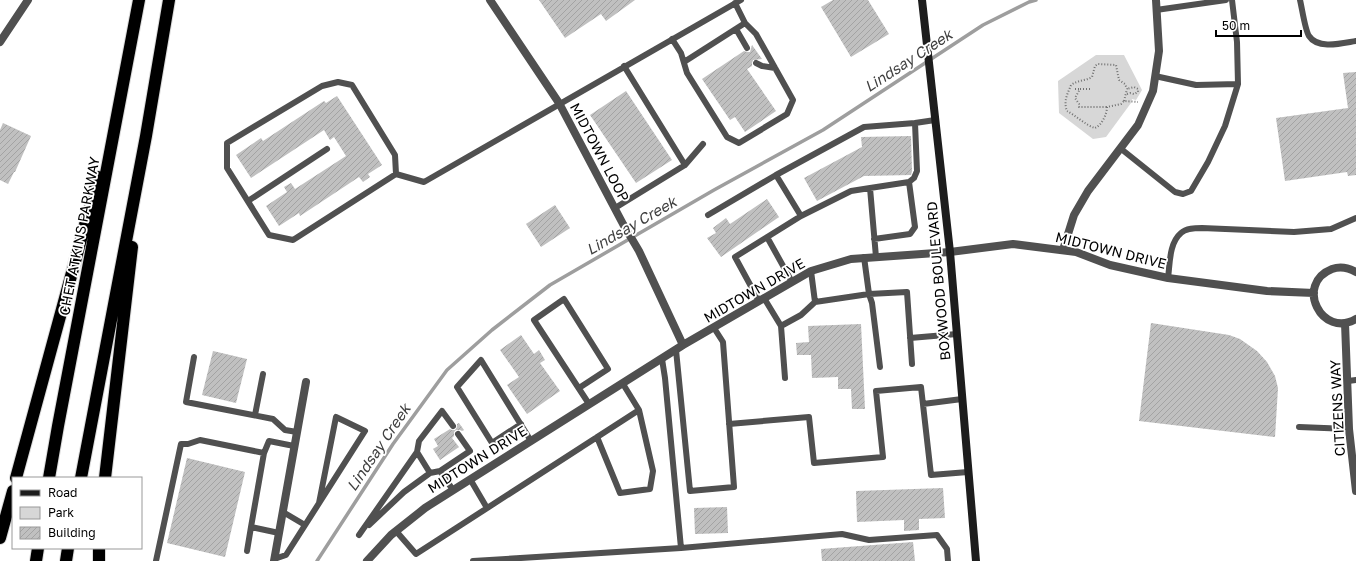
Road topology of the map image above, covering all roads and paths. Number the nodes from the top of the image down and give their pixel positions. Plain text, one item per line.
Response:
1 (28, 0) edge
2 (139, 0) edge
3 (169, 0) edge
4 (490, 0) edge
5 (922, 0) edge
6 (1156, 0) edge
7 (1226, 0) edge
8 (1232, 0) edge
9 (1300, 0) edge
10 (738, 2) edge
11 (1156, 10) junction
12 (745, 23) junction
13 (736, 29) junction
14 (672, 39) junction
15 (1356, 41) edge
16 (0, 42) edge
17 (747, 48) dead end
18 (684, 62) junction
19 (756, 63) dead end
20 (624, 66) junction
21 (775, 68) junction
22 (1155, 76) junction
23 (1238, 84) junction
24 (123, 85) junction
25 (1075, 89) dead end
26 (1080, 89) junction
27 (1090, 89) dead end
28 (1129, 89) junction
29 (1130, 93) junction
30 (1127, 94) junction
31 (1124, 101) junction
32 (560, 103) junction
33 (1146, 106) junction
34 (1106, 107) junction
35 (935, 120) junction
36 (915, 123) junction
37 (146, 136) junction
38 (703, 144) dead end
39 (1120, 148) junction
40 (328, 149) dead end
41 (685, 166) junction
42 (396, 174) junction
43 (776, 175) junction
44 (909, 182) junction
45 (870, 188) junction
46 (248, 201) junction
47 (615, 208) junction
48 (708, 215) dead end
49 (801, 216) junction
50 (1356, 218) edge
51 (767, 237) junction
52 (874, 239) junction
53 (1064, 250) junction
54 (950, 252) junction
55 (876, 257) junction
56 (864, 258) junction
57 (811, 271) junction
58 (1356, 272) edge
59 (1168, 278) junction
60 (792, 282) junction
61 (1314, 293) junction
62 (869, 294) junction
63 (762, 299) junction
64 (815, 302) junction
65 (1356, 319) edge
66 (1345, 323) junction
67 (782, 326) junction
68 (714, 328) junction
69 (957, 334) junction
70 (910, 338) junction
71 (680, 348) junction
72 (194, 357) dead end
73 (662, 359) junction
74 (912, 364) dead end
75 (880, 367) dead end
76 (263, 374) dead end
77 (785, 378) dead end
78 (1352, 380) edge
79 (306, 382) dead end
80 (622, 384) junction
81 (579, 388) junction
82 (962, 400) junction
83 (589, 404) junction
84 (922, 404) junction
85 (639, 410) junction
86 (255, 415) junction
87 (521, 424) junction
88 (729, 424) junction
89 (453, 426) dead end
90 (1299, 427) dead end
91 (1349, 429) junction
92 (297, 432) junction
93 (458, 434) dead end
94 (597, 437) junction
95 (531, 441) junction
96 (294, 446) junction
97 (416, 452) junction
98 (264, 453) junction
99 (440, 471) junction
100 (968, 472) junction
101 (430, 473) junction
102 (16, 477) edge
103 (50, 477) edge
104 (82, 477) edge
105 (105, 477) edge
106 (470, 479) junction
107 (453, 490) junction
108 (1356, 491) edge
109 (12, 495) edge
110 (319, 503) junction
111 (487, 508) junction
112 (283, 512) junction
113 (305, 526) junction
114 (251, 527) junction
115 (396, 531) junction
116 (279, 533) junction
117 (0, 538) edge
118 (681, 548) junction
119 (38, 549) edge
120 (68, 549) edge
121 (99, 549) edge
122 (247, 551) dead end
123 (274, 560) edge
124 (36, 561) edge
125 (66, 561) edge
126 (98, 561) edge
127 (156, 561) edge
128 (367, 561) edge
129 (473, 561) edge
130 (948, 561) edge
131 (976, 561) edge

1 - 16 street
2 - 24 highway, CHET ATKINS PARKWAY
3 - 37 highway
4 - 32 street, MIDTOWN LOOP
5 - 35 street, BOXWOOD BOULEVARD
6 - 11 street
7 - 11 lane
8 - 23 lane
9 - 15 lane
10 - 12 lane
10 - 14 lane
11 - 22 street
12 - 13 lane
12 - 21 lane
13 - 17 lane
13 - 18 lane
14 - 18 lane
14 - 20 lane
18 - 21 lane
19 - 21 lane
20 - 32 lane
20 - 41 lane
22 - 23 lane
22 - 33 street
23 - 39 lane
24 - 102 highway
24 - 103 highway, CHET ATKINS PARKWAY
25 - 26 path
26 - 27 path
26 - 34 path
28 - 29 path
28 - 29 path
28 - 30 path
28 - 34 path
29 - 30 path
30 - 31 path
31 - 33 path
31 - 34 path
32 - 42 lane
32 - 47 street, MIDTOWN LOOP
33 - 39 street
35 - 36 lane
35 - 54 street, BOXWOOD BOULEVARD
36 - 43 lane
36 - 44 lane
37 - 104 highway
37 - 105 highway
38 - 41 lane
39 - 53 street
40 - 46 lane
41 - 47 lane
42 - 46 lane
42 - 46 lane
43 - 48 lane
43 - 49 lane
44 - 45 lane
44 - 52 lane
45 - 49 lane
45 - 52 lane
47 - 71 street, MIDTOWN LOOP
49 - 51 lane
50 - 59 lane
51 - 60 lane
51 - 63 lane
52 - 55 lane
53 - 54 street, MIDTOWN DRIVE
53 - 59 street, MIDTOWN DRIVE
54 - 55 street, MIDTOWN DRIVE
54 - 69 street, BOXWOOD BOULEVARD
55 - 56 street, MIDTOWN DRIVE
56 - 57 street, MIDTOWN DRIVE
56 - 62 lane
57 - 60 street, MIDTOWN DRIVE
57 - 64 lane
58 - 61 street
59 - 61 street, MIDTOWN DRIVE
60 - 63 street, MIDTOWN DRIVE
61 - 66 street
62 - 64 lane
62 - 70 lane
62 - 75 lane
63 - 67 lane
63 - 68 street, MIDTOWN DRIVE
64 - 67 lane
65 - 66 street
66 - 78 street, CITIZENS WAY
67 - 77 lane
68 - 71 street, MIDTOWN DRIVE
68 - 88 lane
69 - 70 lane
69 - 82 street, BOXWOOD BOULEVARD
70 - 74 lane
71 - 73 street, MIDTOWN DRIVE
71 - 88 lane
72 - 86 lane
73 - 80 street, MIDTOWN DRIVE
73 - 118 lane
76 - 86 lane
78 - 91 street, CITIZENS WAY
79 - 92 street
80 - 83 street, MIDTOWN DRIVE
80 - 85 lane
81 - 81 lane
81 - 83 lane
82 - 84 lane
82 - 100 street, BOXWOOD BOULEVARD
83 - 95 street, MIDTOWN DRIVE
84 - 88 lane
84 - 100 lane
85 - 94 lane
85 - 94 lane
86 - 92 lane
87 - 87 lane
87 - 95 lane
89 - 97 lane
90 - 91 lane
91 - 108 street, CITIZENS WAY
92 - 96 street
93 - 99 lane
94 - 111 lane
95 - 106 street, MIDTOWN DRIVE
96 - 98 lane
96 - 112 street
97 - 101 lane
97 - 101 lane
98 - 114 lane
98 - 127 lane
99 - 101 lane
99 - 107 lane
100 - 131 street, BOXWOOD BOULEVARD
106 - 107 street, MIDTOWN DRIVE
106 - 111 lane
107 - 115 street, MIDTOWN DRIVE
109 - 117 highway
110 - 110 lane
110 - 113 lane
111 - 115 lane
112 - 113 lane
112 - 116 street
113 - 123 lane
114 - 116 lane
114 - 122 lane
115 - 128 street, MIDTOWN DRIVE
116 - 123 street
118 - 129 lane
118 - 130 lane
119 - 124 highway
120 - 125 highway
121 - 126 highway

